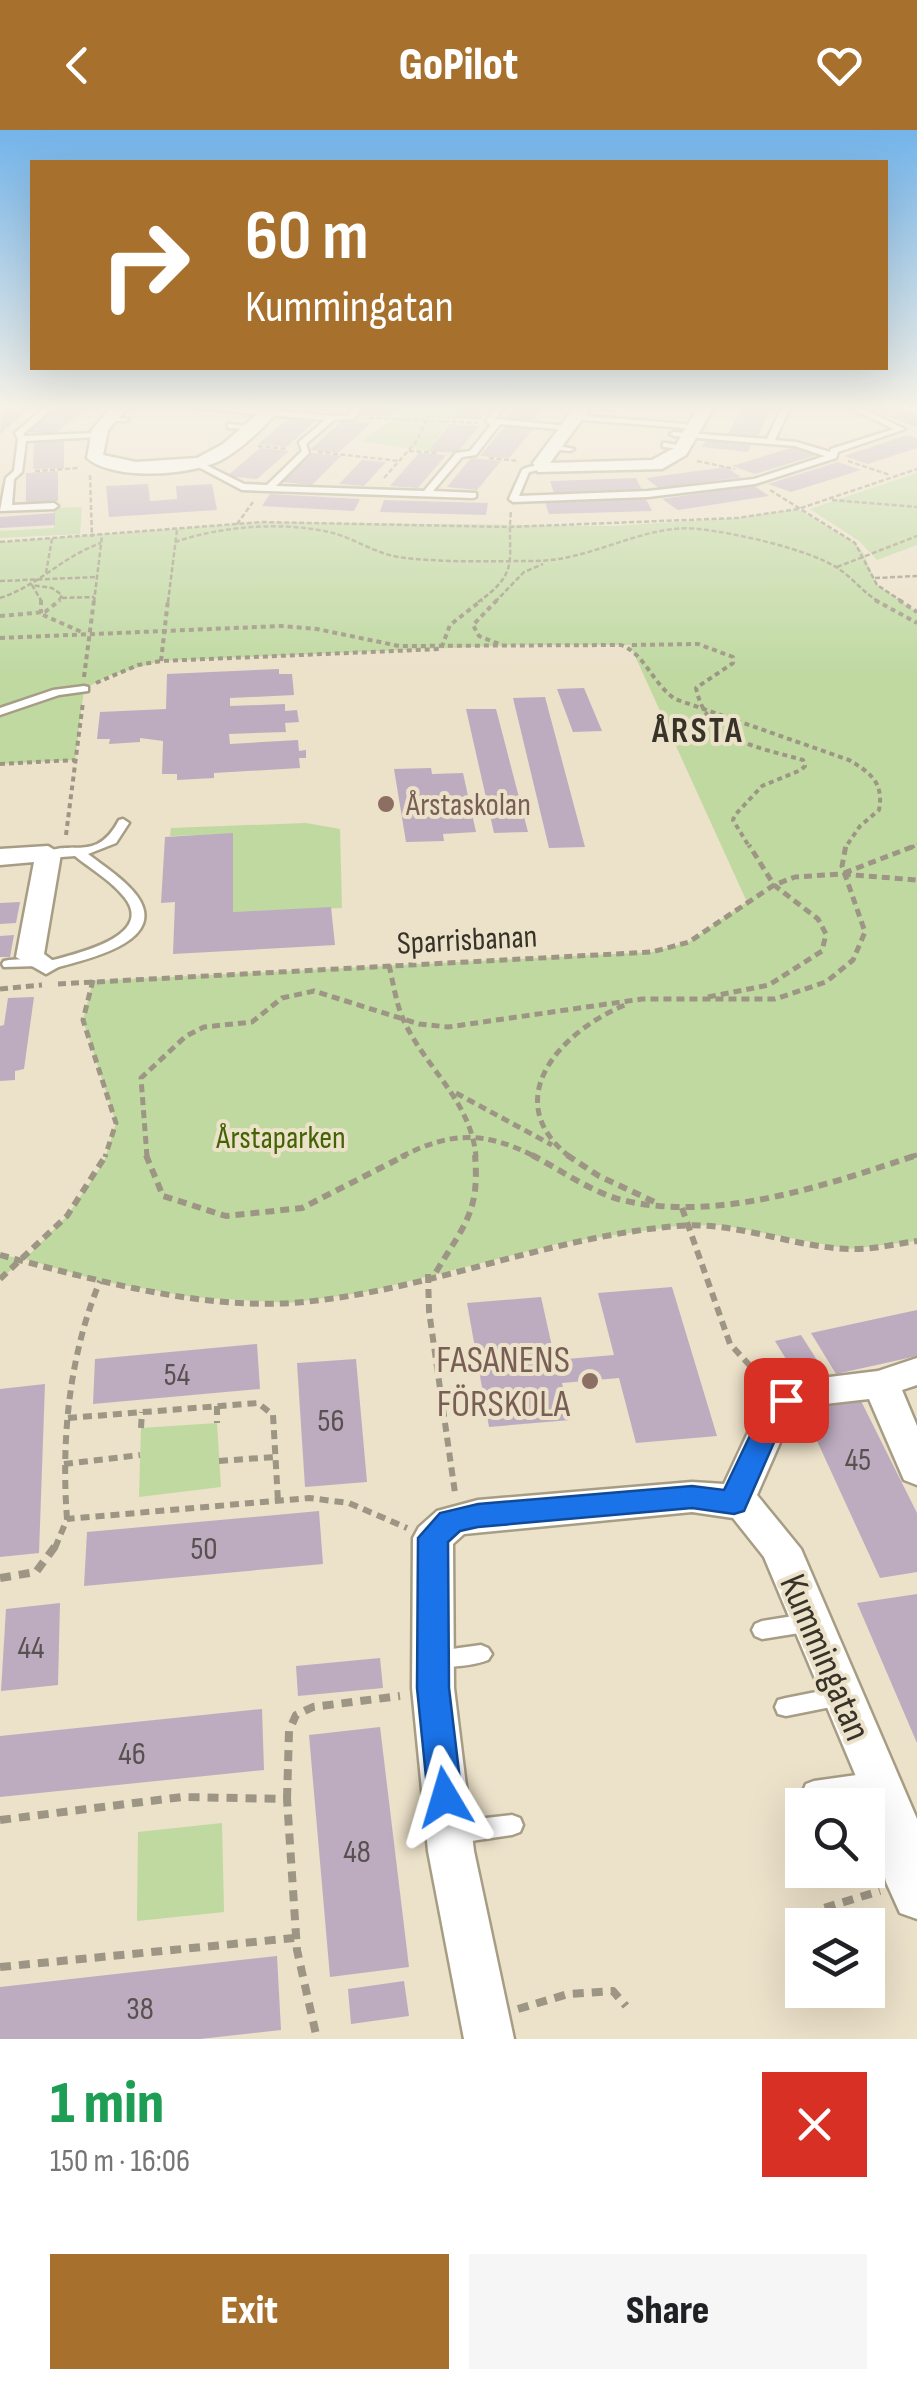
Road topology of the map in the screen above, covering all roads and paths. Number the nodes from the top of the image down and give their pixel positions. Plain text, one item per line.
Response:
1 (92, 496) edge
2 (514, 496) edge
3 (592, 496) edge
4 (835, 496) edge
5 (513, 499) junction
6 (824, 500) junction
7 (54, 506) dead end
8 (917, 507) edge
9 (4, 508) edge
10 (798, 509) junction
11 (664, 524) junction
12 (508, 528) junction
13 (668, 529) junction
14 (176, 530) junction
15 (92, 536) junction
16 (917, 536) edge
17 (52, 539) junction
18 (102, 539) junction
19 (0, 542) edge
20 (175, 542) junction
21 (865, 557) junction
22 (512, 562) junction
23 (550, 562) junction
24 (838, 567) junction
25 (524, 572) junction
26 (46, 573) junction
27 (917, 576) edge
28 (97, 578) junction
29 (874, 578) junction
30 (42, 580) junction
31 (506, 580) junction
32 (0, 582) edge
33 (32, 585) junction
34 (94, 597) junction
35 (0, 598) edge
36 (62, 598) junction
37 (917, 612) edge
38 (40, 614) junction
39 (0, 616) edge
40 (917, 623) edge
41 (164, 632) junction
42 (88, 635) junction
43 (0, 638) edge
44 (440, 645) junction
45 (621, 645) junction
46 (516, 646) junction
47 (161, 661) junction
48 (84, 689) junction
49 (704, 710) junction
50 (0, 712) edge
51 (76, 760) junction
52 (0, 764) edge
53 (122, 824) dead end
54 (917, 845) edge
55 (63, 854) junction
56 (0, 857) edge
57 (841, 874) junction
58 (917, 880) edge
59 (774, 885) junction
60 (80, 956) junction
61 (9, 964) dead end
62 (43, 964) junction
63 (389, 965) junction
64 (93, 980) junction
65 (0, 989) edge
66 (685, 998) junction
67 (635, 1001) junction
68 (403, 1019) junction
69 (452, 1091) junction
70 (474, 1136) junction
71 (559, 1149) junction
72 (917, 1155) edge
73 (666, 1208) junction
74 (682, 1208) junction
75 (688, 1226) junction
76 (917, 1241) edge
77 (0, 1255) edge
78 (25, 1259) junction
79 (432, 1273) junction
80 (0, 1279) edge
81 (100, 1281) junction
82 (917, 1372) edge
83 (881, 1384) junction
84 (786, 1400) junction
85 (217, 1406) junction
86 (142, 1412) junction
87 (68, 1418) junction
88 (217, 1423) dead end
89 (141, 1428) dead end
90 (140, 1455) dead end
91 (275, 1457) junction
92 (219, 1461) dead end
93 (63, 1464) junction
94 (917, 1470) edge
95 (278, 1501) junction
96 (734, 1503) junction
97 (67, 1520) junction
98 (447, 1529) junction
99 (0, 1578) edge
100 (812, 1622) junction
101 (762, 1630) dead end
102 (481, 1654) dead end
103 (433, 1673) junction
104 (843, 1696) junction
105 (786, 1706) dead end
106 (878, 1782) junction
107 (835, 1788) edge
108 (287, 1799) junction
109 (0, 1820) edge
110 (512, 1825) dead end
111 (907, 1827) edge
112 (449, 1834) junction
113 (913, 1889) edge
114 (824, 1908) edge
115 (294, 1938) junction
116 (0, 1966) edge
117 (626, 2006) dead end
118 (487, 2027) edge
119 (316, 2039) edge

1 - 15 path
2 - 5 lane
3 - 5 lane
4 - 6 path
5 - 12 path
6 - 8 path
6 - 10 path
7 - 9 lane
10 - 11 path
10 - 21 path
11 - 12 path
11 - 13 path
12 - 14 path
12 - 22 path
13 - 23 path
13 - 24 path
14 - 18 path
14 - 20 path
15 - 17 path
15 - 18 path
16 - 21 path
17 - 19 path
17 - 26 path
18 - 26 path
18 - 28 path
20 - 22 path
20 - 41 path
21 - 24 path
21 - 29 path
22 - 23 path
22 - 31 path
23 - 25 path
24 - 40 path
25 - 31 path
25 - 46 path
26 - 30 path
27 - 29 path
28 - 30 path
28 - 34 path
29 - 37 path
30 - 32 path
30 - 33 path
31 - 44 path
33 - 35 path
33 - 36 path
33 - 38 path
34 - 36 path
34 - 42 path
36 - 38 path
38 - 39 path
38 - 42 path
41 - 42 path
41 - 44 path
41 - 47 path
42 - 43 path
42 - 48 path
44 - 46 path
44 - 47 path
45 - 46 path
45 - 49 path
45 - 49 path
47 - 48 path
48 - 50 lane
48 - 51 path
49 - 57 path
49 - 59 path
51 - 52 path
51 - 55 path
53 - 55 lane
54 - 57 path
55 - 56 street
55 - 60 lane
55 - 62 street
57 - 58 path, Sparrisbanan
57 - 59 path, Sparrisbanan
57 - 66 path
59 - 63 path, Sparrisbanan
59 - 66 path
60 - 62 lane
60 - 64 path
61 - 62 lane
63 - 64 path, Sparrisbanan
63 - 68 path
64 - 65 path, Sparrisbanan
64 - 78 path
66 - 67 path
67 - 68 path
67 - 71 path
68 - 69 path
68 - 70 path
69 - 70 path
69 - 71 path
70 - 73 path
70 - 79 path
71 - 73 path
72 - 74 path
73 - 74 path
74 - 75 path
75 - 76 path
75 - 79 path
75 - 84 path
77 - 78 path
78 - 80 path
78 - 81 path
79 - 81 path
79 - 98 path
81 - 87 path
82 - 83 street
83 - 84 street
83 - 94 street
84 - 96 street
85 - 86 path
85 - 88 path
85 - 91 path
86 - 87 path
86 - 89 path
87 - 93 path
90 - 93 path
91 - 92 path
91 - 95 path
93 - 97 path
95 - 97 path
95 - 98 path
96 - 98 street
96 - 100 street, Kummingatan
97 - 99 path
98 - 103 street
100 - 101 lane
100 - 104 street, Kummingatan
102 - 103 lane
103 - 108 path
103 - 112 street
104 - 105 lane
104 - 106 street, Kummingatan
106 - 107 lane
106 - 111 street, Kummingatan
108 - 109 path
108 - 115 path
110 - 112 lane
111 - 113 street, Kummingatan
112 - 118 street
113 - 114 path
115 - 116 path
115 - 119 path
117 - 118 path

